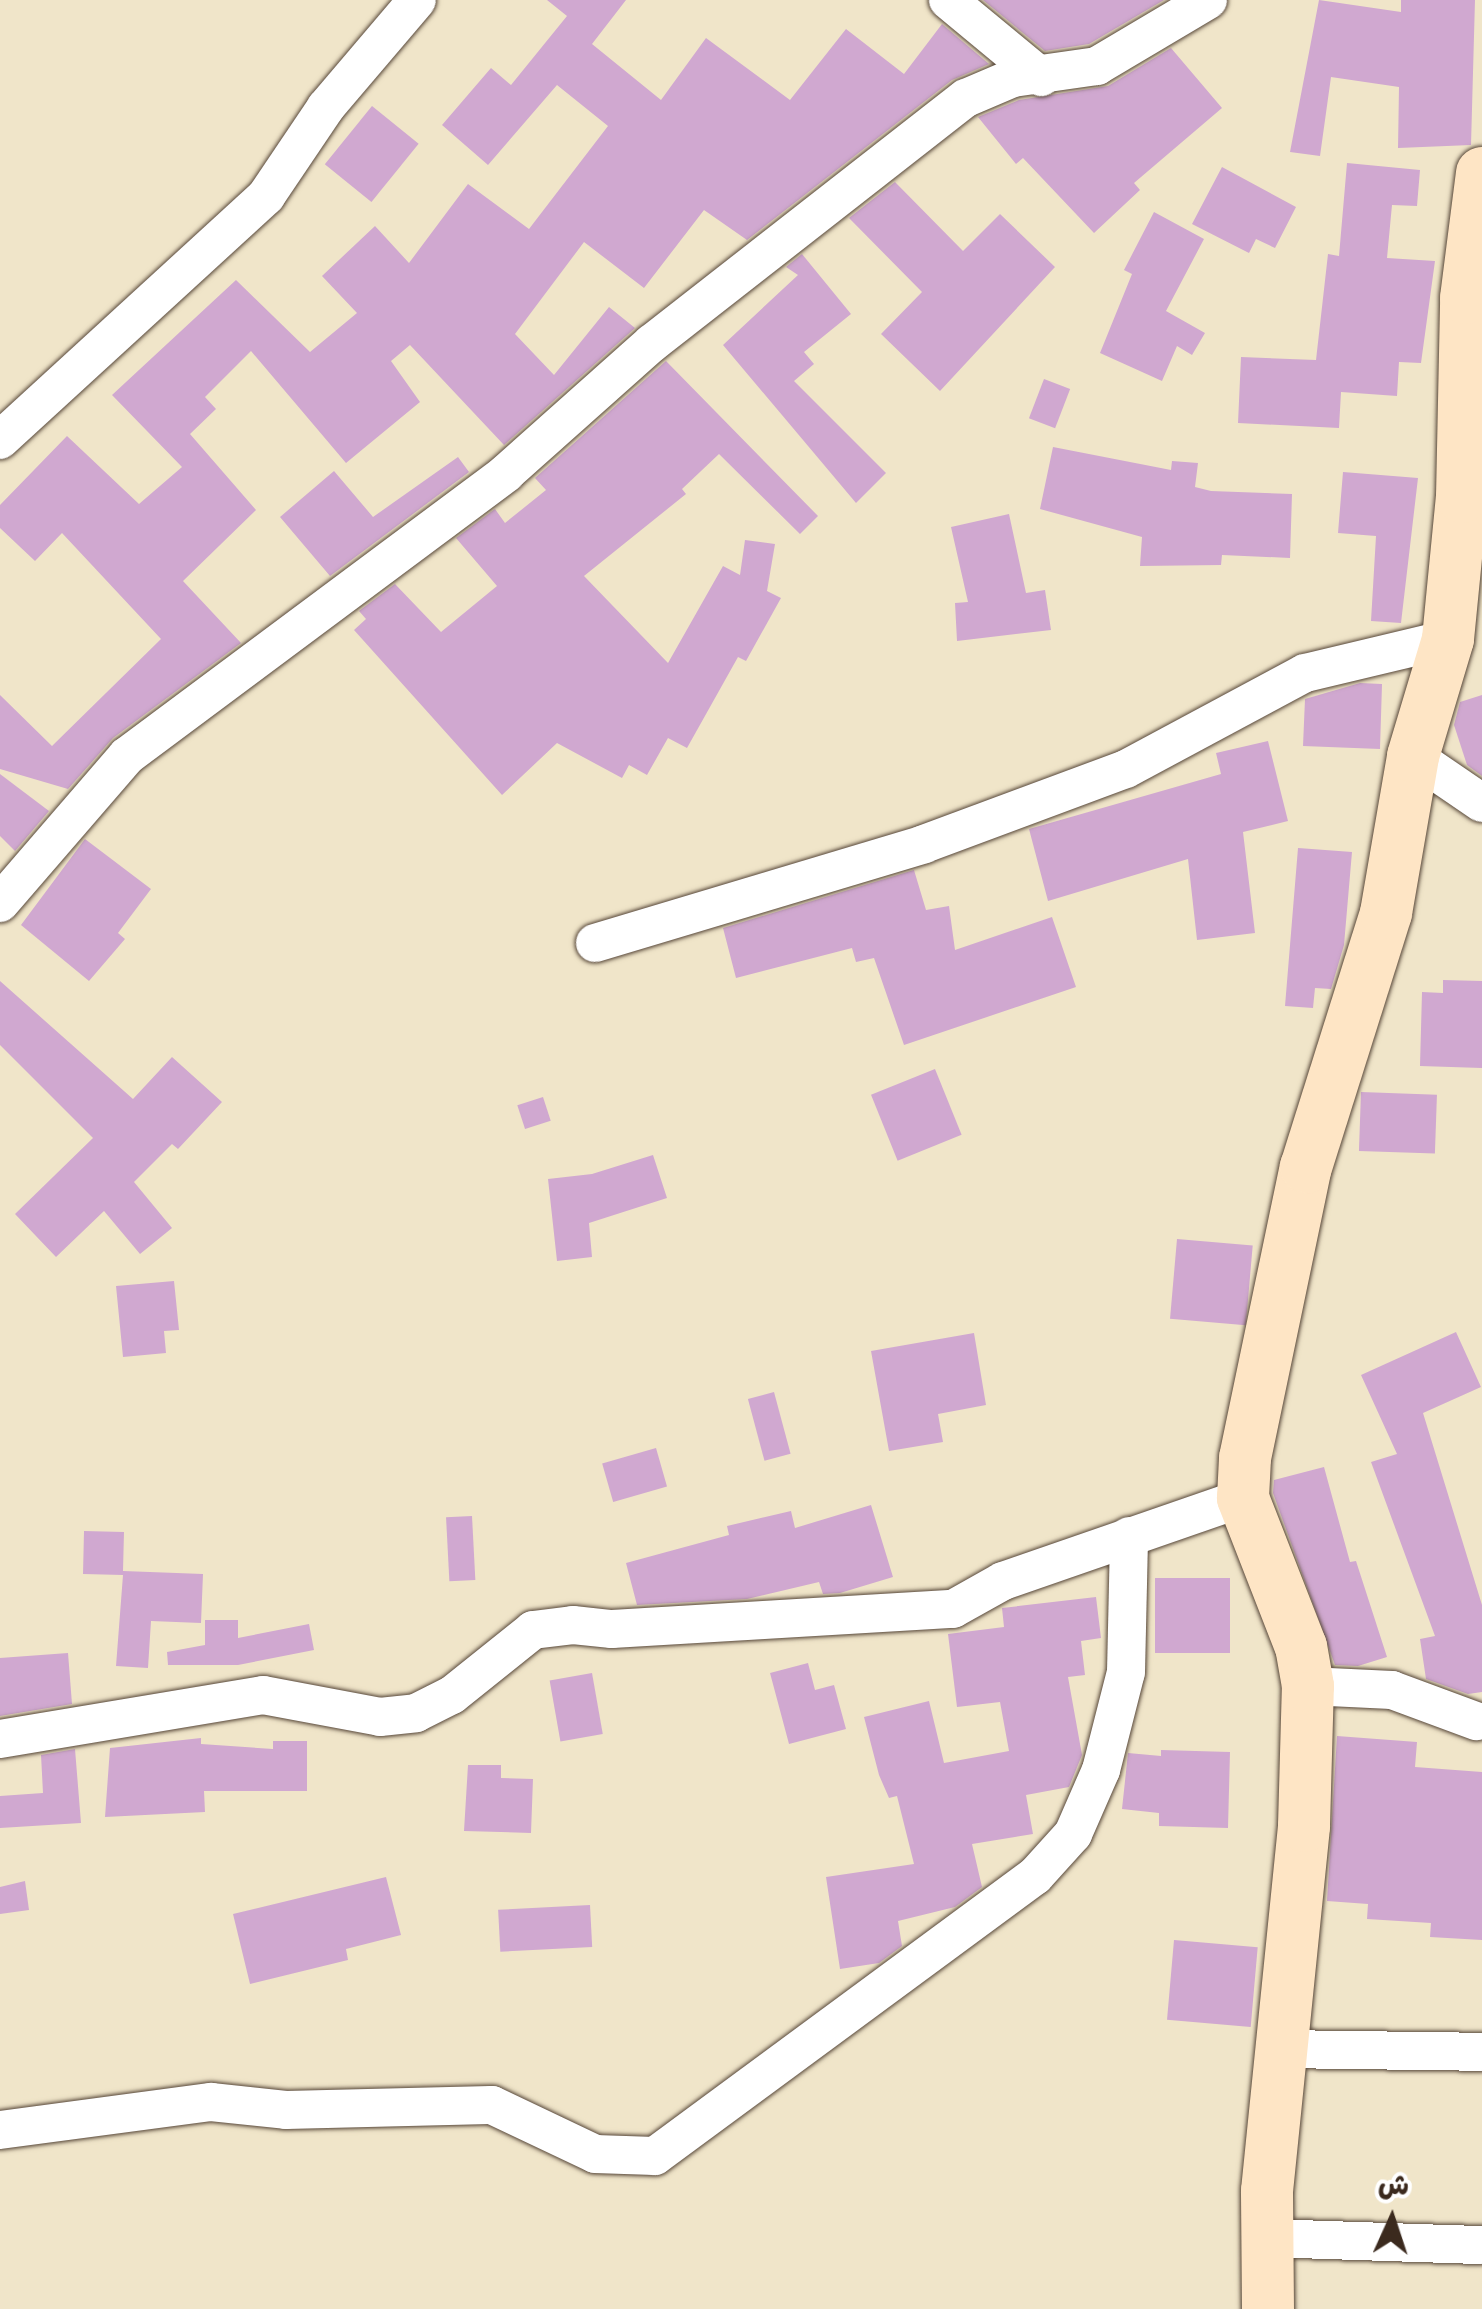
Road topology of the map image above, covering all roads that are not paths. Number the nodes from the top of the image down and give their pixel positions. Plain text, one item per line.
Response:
1 (417, 0) edge
2 (948, 0) edge
3 (1208, 0) edge
4 (1041, 77) junction
5 (1482, 173) edge
6 (0, 440) edge
7 (1448, 640) junction
8 (1413, 756) junction
9 (1482, 804) edge
10 (5, 885) edge
11 (595, 943) dead end
12 (1243, 1498) junction
13 (1129, 1536) junction
14 (1308, 1686) junction
15 (1476, 1722) dead end
16 (0, 1739) edge
17 (1280, 2049) junction
18 (1482, 2052) edge
19 (0, 2130) edge
20 (1267, 2238) junction
21 (1482, 2245) edge
22 (1268, 2309) edge

1 - 6 street
2 - 4 street
3 - 4 street
4 - 10 street
5 - 7 street
7 - 8 street
7 - 11 street
8 - 9 street
8 - 12 street
12 - 13 street
12 - 14 street
13 - 16 street
13 - 19 street
14 - 15 street
14 - 17 street
17 - 18 street
17 - 20 street
20 - 21 street
20 - 22 street

